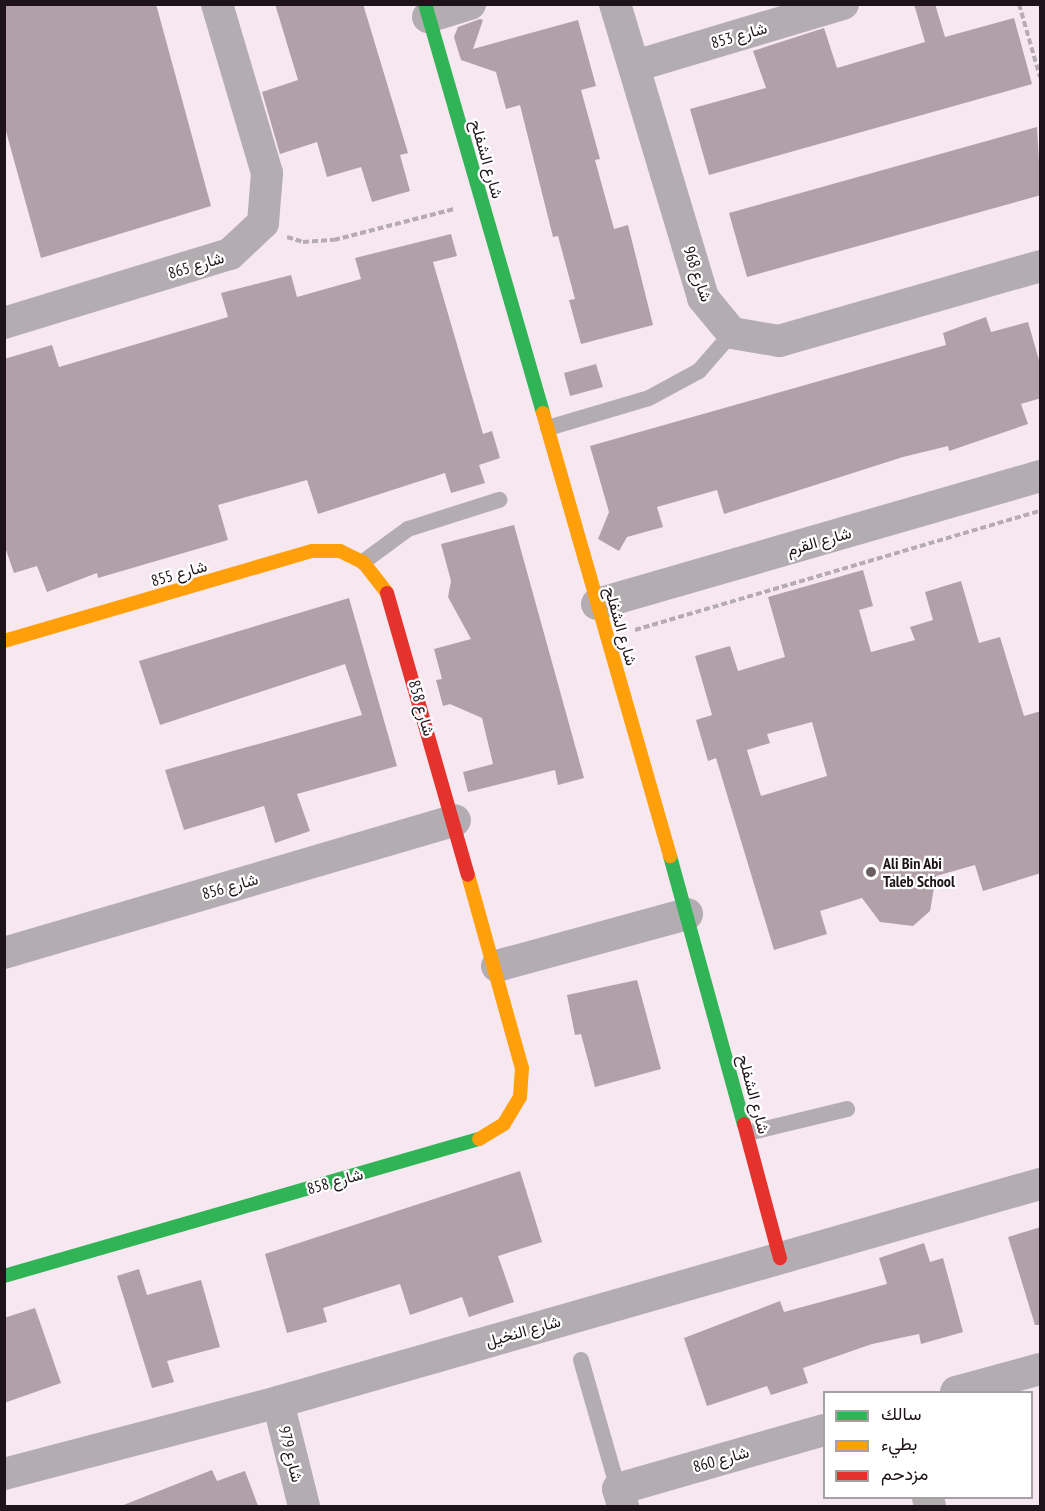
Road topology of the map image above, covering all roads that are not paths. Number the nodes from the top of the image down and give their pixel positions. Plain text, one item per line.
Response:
1 (217, 4) edge
2 (470, 4) edge
3 (615, 4) edge
4 (843, 4) edge
5 (427, 11) edge
6 (635, 66) junction
7 (1041, 266) edge
8 (4, 323) edge
9 (732, 333) junction
10 (548, 428) junction
11 (1041, 476) edge
12 (500, 500) dead end
13 (363, 562) junction
14 (597, 604) junction
15 (4, 641) edge
16 (455, 820) junction
17 (687, 914) junction
18 (4, 953) edge
19 (497, 966) junction
20 (847, 1109) dead end
21 (748, 1133) junction
22 (1041, 1184) edge
23 (780, 1258) junction
24 (4, 1276) edge
25 (581, 1360) dead end
26 (1041, 1369) edge
27 (960, 1391) edge
28 (278, 1402) junction
29 (823, 1431) edge
30 (4, 1474) edge
31 (620, 1497) edge
32 (304, 1506) edge

1 - 8 street, شارع 865
2 - 5 street
3 - 6 street, شارع 968
4 - 6 street, شارع 853
5 - 10 street, شارع الشفلح
6 - 9 street, شارع 968
7 - 9 street
9 - 10 lane
10 - 14 street, شارع الشفلح
11 - 14 street, شارع القرم
12 - 13 lane
13 - 15 street, شارع 855
13 - 16 street, شارع 858
14 - 17 street, شارع الشفلح
16 - 18 street, شارع 856
16 - 19 street, شارع 858
17 - 19 street
17 - 21 street, شارع الشفلح
19 - 24 street, شارع 858
20 - 21 lane
21 - 23 street, شارع الشفلح
22 - 23 street, شارع النخيل
23 - 28 street, شارع النخيل
25 - 31 lane
26 - 27 street
28 - 30 street, شارع النخيل
28 - 32 street, شارع 979
29 - 31 street, شارع 860

